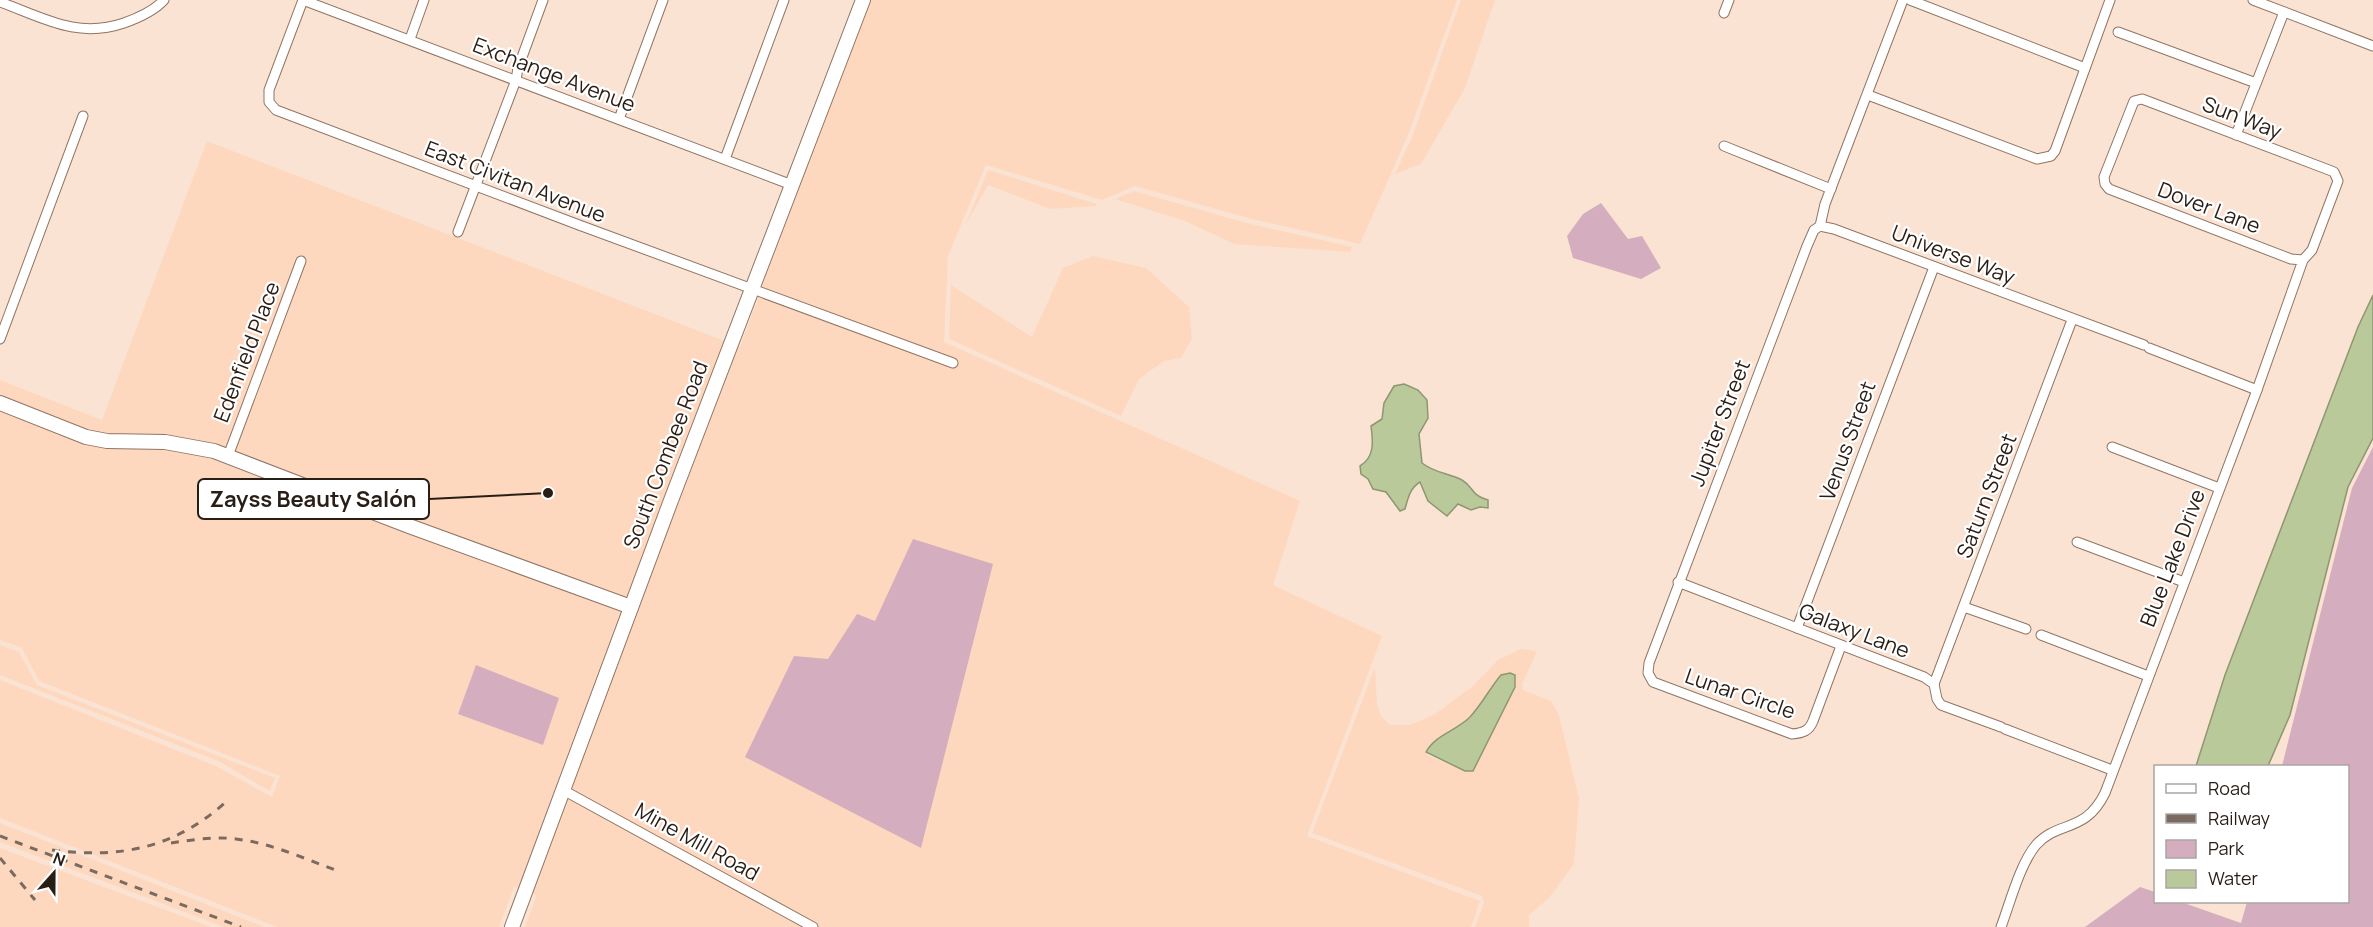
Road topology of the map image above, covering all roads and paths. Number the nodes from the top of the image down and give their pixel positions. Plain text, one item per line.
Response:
1 (164, 0) edge
2 (303, 0) edge
3 (424, 0) edge
4 (543, 0) edge
5 (663, 0) edge
6 (784, 0) edge
7 (863, 0) edge
8 (1730, 0) edge
9 (1903, 0) edge
10 (1910, 0) edge
11 (2110, 0) edge
12 (2253, 0) edge
13 (0, 2) edge
14 (2284, 12) junction
15 (1724, 13) dead end
16 (2118, 32) dead end
17 (410, 39) junction
18 (2373, 46) edge
19 (2085, 68) junction
20 (516, 80) junction
21 (2256, 83) junction
22 (1868, 95) junction
23 (83, 116) dead end
24 (619, 119) junction
25 (2236, 135) junction
26 (1724, 146) dead end
27 (725, 159) junction
28 (2334, 172) joint
29 (792, 184) junction
30 (2105, 184) joint
31 (476, 185) junction
32 (1831, 189) junction
33 (1820, 226) junction
34 (458, 232) dead end
35 (2303, 260) junction
36 (301, 261) dead end
37 (1934, 267) junction
38 (753, 290) junction
39 (2072, 320) junction
40 (0, 339) edge
41 (953, 363) dead end
42 (2257, 390) junction
43 (0, 403) edge
44 (2112, 447) dead end
45 (228, 456) junction
46 (2219, 488) junction
47 (2077, 542) dead end
48 (1678, 582) junction
49 (2184, 582) junction
50 (631, 607) junction
51 (1964, 607) junction
52 (1797, 628) junction
53 (2026, 629) dead end
54 (2041, 635) dead end
55 (1841, 646) junction
56 (1648, 673) joint
57 (2148, 676) junction
58 (1934, 684) junction
59 (2112, 770) junction
60 (563, 790) junction
61 (512, 927) edge
62 (813, 927) edge
63 (2001, 927) edge

1 - 13 street
2 - 17 street, Exchange Avenue
2 - 31 street, East Civitan Avenue
3 - 17 street
4 - 20 street
5 - 24 street
6 - 27 street
7 - 29 main road, South Combee Road
8 - 15 street
9 - 22 street, Jupiter Street
10 - 19 street
11 - 19 street
12 - 14 street
14 - 18 street
14 - 21 street
16 - 21 street
17 - 20 street, Exchange Avenue
19 - 22 street
20 - 24 street, Exchange Avenue
20 - 31 street
21 - 25 street
22 - 32 street, Jupiter Street
23 - 40 street
24 - 27 street, Exchange Avenue
25 - 28 street, Sun Way
25 - 30 street, Sun Way
26 - 32 street
27 - 29 street, Exchange Avenue
28 - 35 street, Blue Lake Drive
29 - 38 main road, South Combee Road
30 - 35 street, Dover Lane
31 - 34 street
31 - 38 street, East Civitan Avenue
32 - 33 street, Jupiter Street
33 - 37 street, Universe Way
33 - 48 street, Jupiter Street
35 - 42 street, Blue Lake Drive
36 - 45 street, Edenfield Place
37 - 39 street, Universe Way
37 - 52 street, Venus Street
38 - 41 street, East Civitan Avenue
38 - 50 main road, South Combee Road
39 - 42 street, Universe Way
39 - 51 street, Saturn Street
42 - 46 street, Blue Lake Drive
43 - 45 main road
44 - 46 street
45 - 50 main road
46 - 49 street, Blue Lake Drive
47 - 49 street
48 - 52 street, Galaxy Lane
48 - 56 street, Jupiter Street
49 - 57 street, Blue Lake Drive
50 - 60 main road, South Combee Road
51 - 53 street
51 - 58 street, Saturn Street
52 - 55 street, Galaxy Lane
54 - 57 street
55 - 56 street, Lunar Circle
55 - 58 street, Galaxy Lane
57 - 59 street, Blue Lake Drive
58 - 59 street
59 - 63 street, Blue Lake Drive
60 - 61 main road, South Combee Road
60 - 62 street, Mine Mill Road

